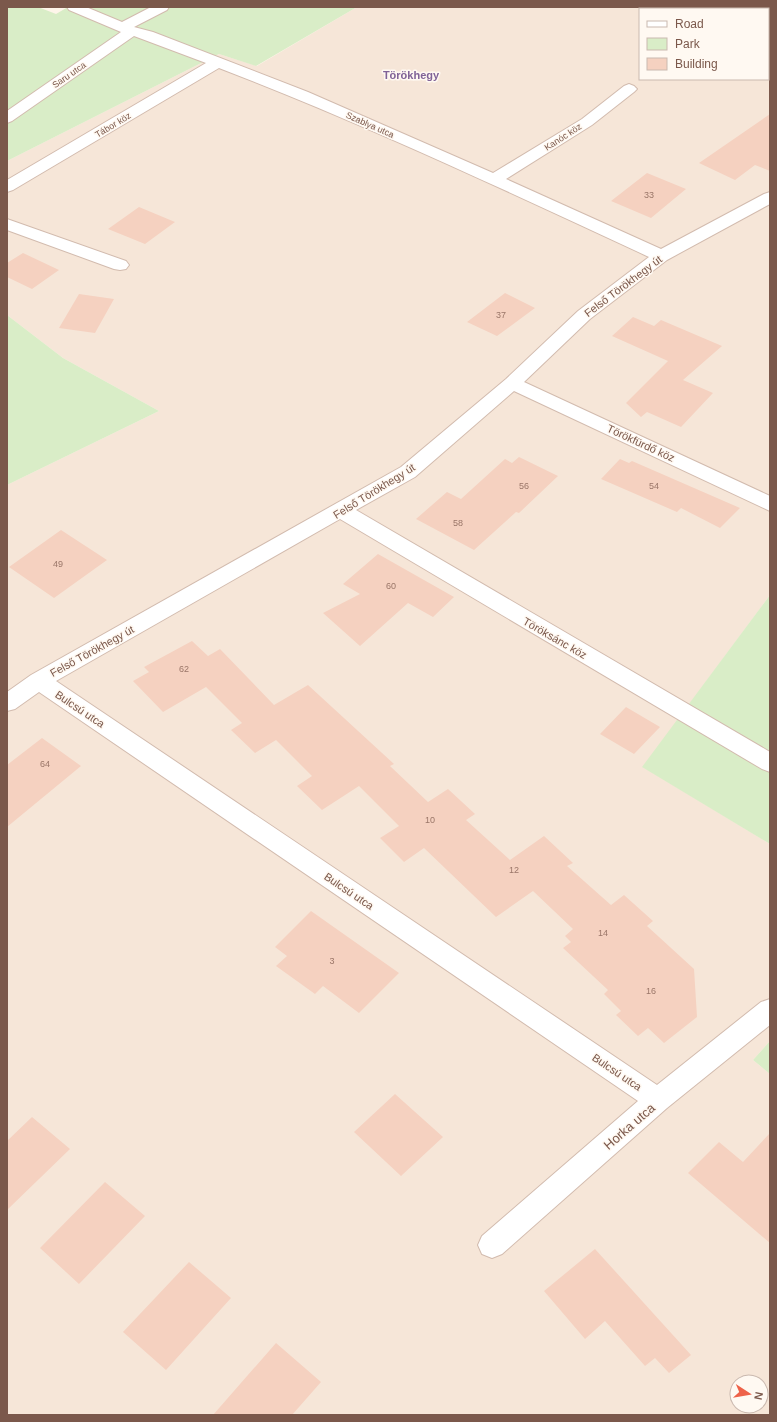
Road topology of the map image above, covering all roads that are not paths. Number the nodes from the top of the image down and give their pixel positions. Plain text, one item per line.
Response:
1 (74, 7) edge
2 (162, 7) edge
3 (127, 29) junction
4 (218, 62) junction
5 (629, 88) dead end
6 (7, 118) edge
7 (494, 179) junction
8 (7, 187) edge
9 (770, 197) edge
10 (7, 224) edge
11 (661, 256) junction
12 (120, 265) dead end
13 (512, 382) junction
14 (770, 504) edge
15 (342, 511) junction
16 (39, 681) junction
17 (7, 703) edge
18 (770, 763) edge
19 (770, 1010) edge
20 (658, 1100) junction
21 (492, 1245) dead end

1 - 3 street, Szablya utca
2 - 3 street, Saru utca
3 - 4 street, Szablya utca
3 - 6 street, Saru utca
4 - 7 street, Szablya utca
4 - 8 street, Tábor köz
5 - 7 street, Kanóc köz
7 - 11 street, Szablya utca
9 - 11 street, Felső Törökhegy út
10 - 12 street
11 - 13 street, Felső Törökhegy út
13 - 14 street, Törökfürdő köz
13 - 15 street, Felső Törökhegy út
15 - 16 street, Felső Törökhegy út
15 - 18 street, Töröksánc köz
16 - 17 street, Felső Törökhegy út
16 - 20 street, Bulcsú utca
19 - 20 street, Horka utca
20 - 21 street, Horka utca

